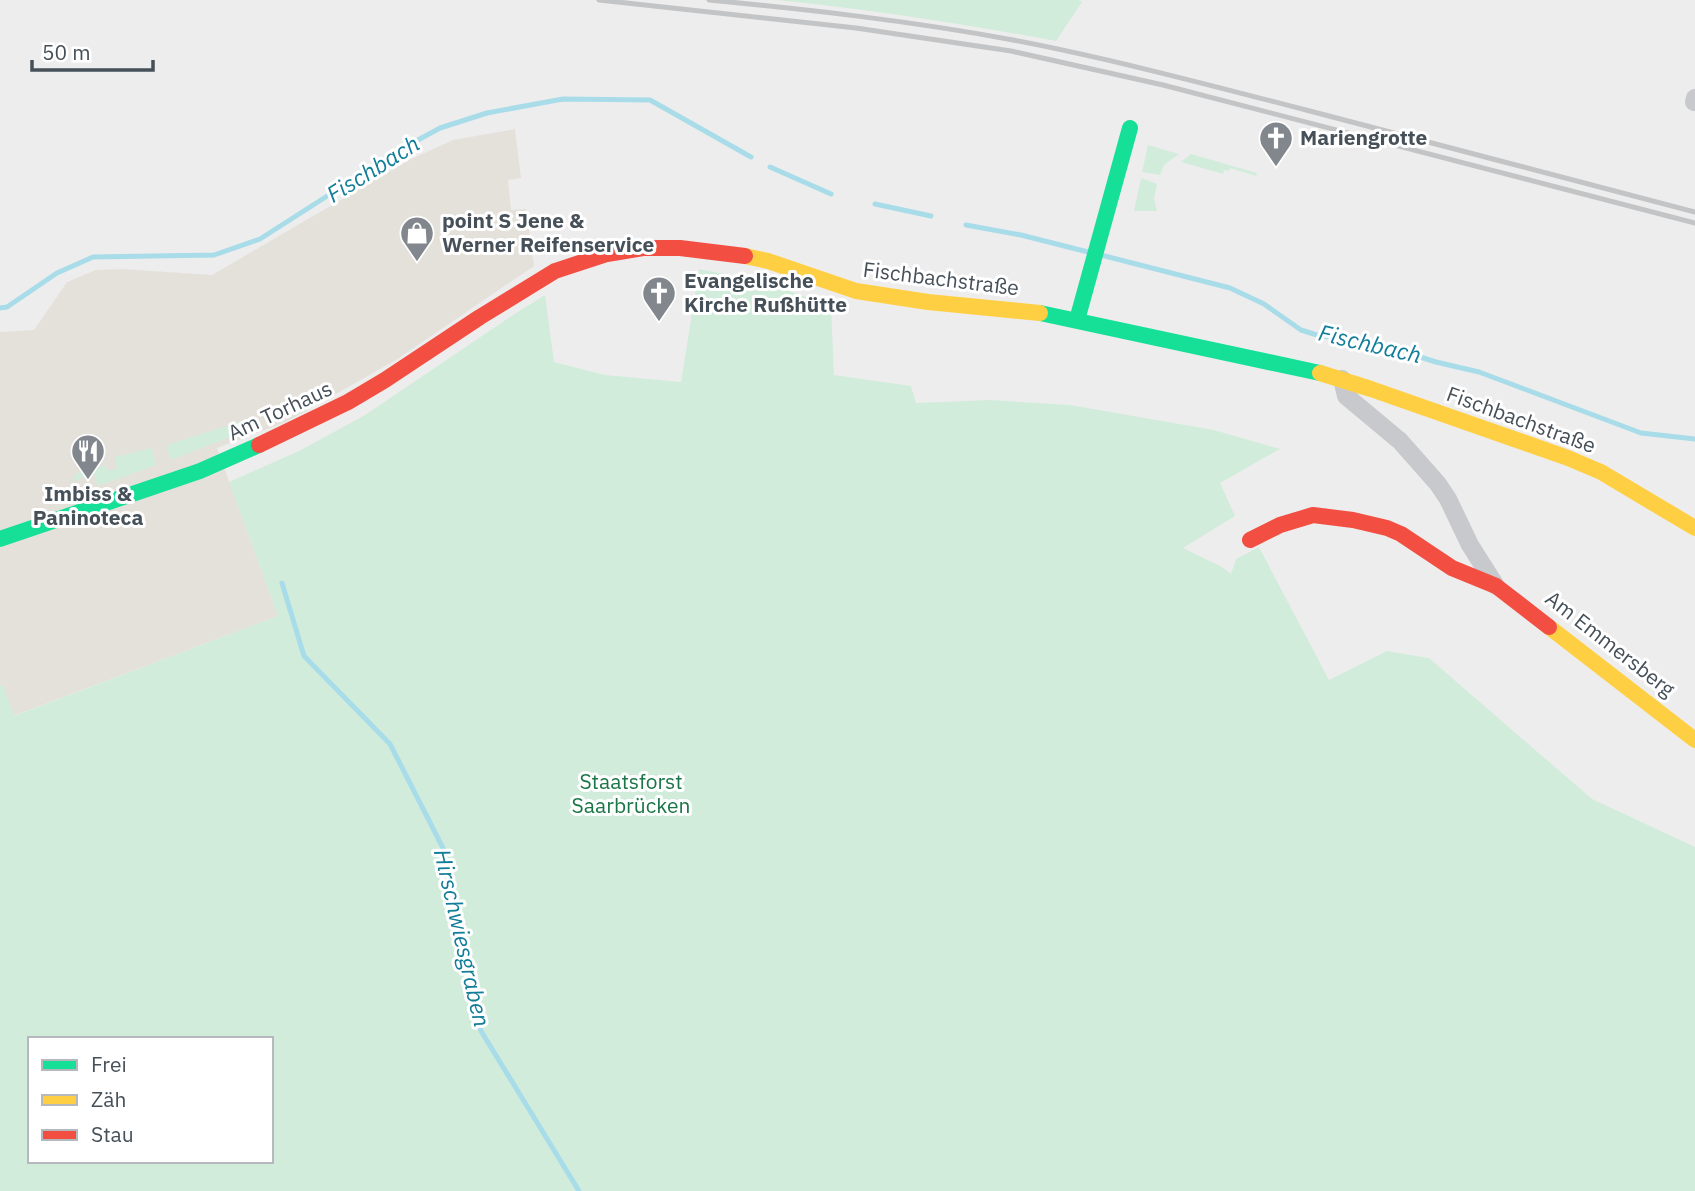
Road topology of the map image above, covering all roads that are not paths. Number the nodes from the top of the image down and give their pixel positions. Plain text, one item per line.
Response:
1 (1130, 128) dead end
2 (555, 271) joint
3 (1077, 320) junction
4 (1342, 379) junction
5 (1695, 528) edge
6 (0, 539) edge
7 (1250, 540) dead end
8 (1496, 586) junction
9 (1695, 740) edge

1 - 3 main road
2 - 3 main road, Fischbachstraße
2 - 6 main road, Am Torhaus
3 - 4 main road, Fischbachstraße
4 - 5 main road, Fischbachstraße
4 - 8 street, Am Emmersberg
7 - 8 main road, Am Emmersberg
8 - 9 main road, Am Emmersberg

